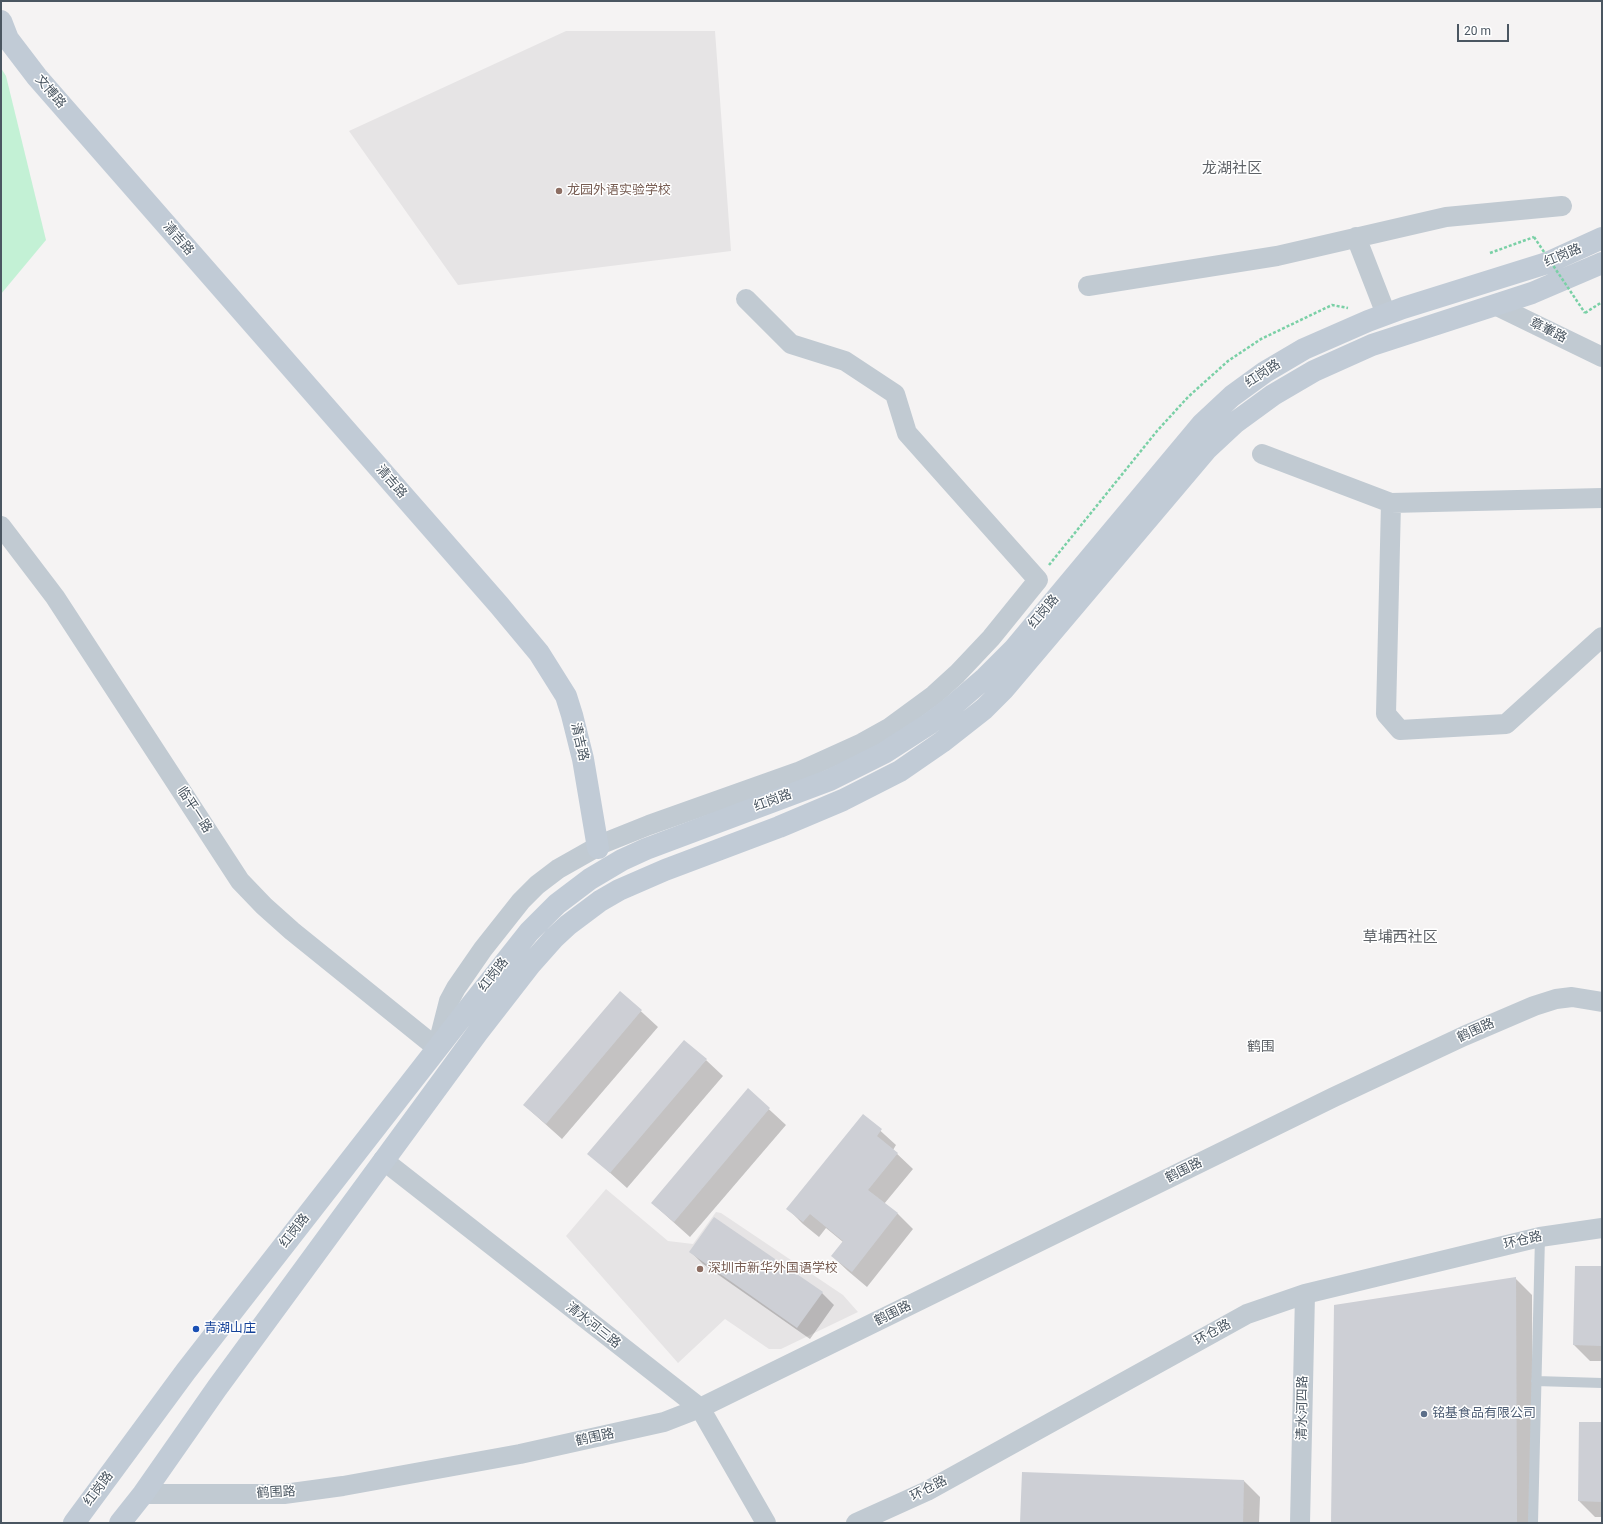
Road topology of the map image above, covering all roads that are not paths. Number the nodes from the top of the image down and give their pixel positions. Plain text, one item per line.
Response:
1 (1, 21) edge
2 (107, 158) joint
3 (1562, 206) dead end
4 (1356, 238) junction
5 (1602, 238) edge
6 (1602, 263) edge
7 (1088, 286) dead end
8 (746, 299) dead end
9 (1495, 305) junction
10 (1386, 314) junction
11 (1602, 357) edge
12 (1262, 454) dead end
13 (1602, 498) edge
14 (1391, 503) junction
15 (1, 526) edge
16 (1602, 637) edge
17 (598, 848) junction
18 (1602, 1002) edge
19 (438, 1048) junction
20 (383, 1160) junction
21 (1602, 1228) edge
22 (1540, 1236) junction
23 (1305, 1294) junction
24 (1536, 1381) junction
25 (1602, 1383) edge
26 (700, 1408) junction
27 (142, 1432) junction
28 (169, 1458) junction
29 (143, 1494) junction
30 (74, 1523) edge
31 (120, 1523) edge
32 (766, 1523) edge
33 (856, 1523) edge
34 (1300, 1523) edge
35 (1533, 1523) edge

1 - 2 main road, 文博路
2 - 17 main road, 清吉路
3 - 4 street
4 - 7 street
4 - 10 street
5 - 10 main road, 红岗路
6 - 9 main road, 红岗路
8 - 17 street
9 - 11 street, 章輋路
9 - 20 main road, 红岗路
10 - 19 main road, 红岗路
12 - 14 street
13 - 14 street
14 - 16 street
15 - 19 street, 临平一路
17 - 19 street
18 - 26 street, 鹤围路
19 - 27 main road, 红岗路
20 - 26 street, 清水河三路
20 - 28 main road, 红岗路
21 - 22 street, 环仓路
22 - 23 street, 环仓路
22 - 24 lane
23 - 33 street, 环仓路
23 - 34 street, 清水河四路
24 - 25 lane
24 - 35 lane
26 - 29 street, 鹤围路
26 - 32 street, 清水河三路
27 - 28 main road
27 - 30 main road, 红岗路
28 - 29 main road, 红岗路
29 - 31 main road, 红岗路

